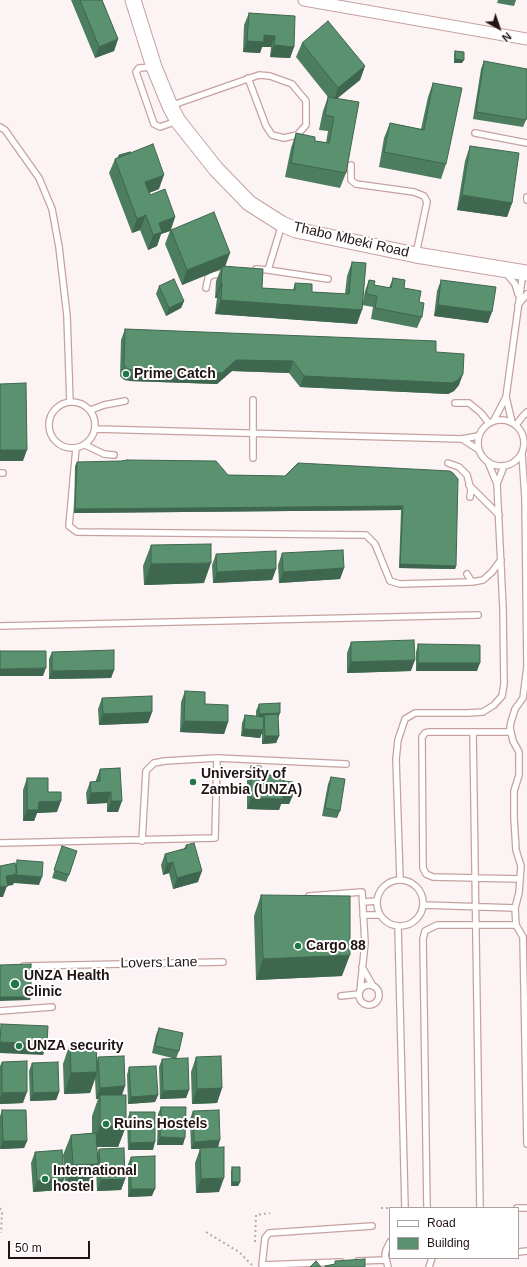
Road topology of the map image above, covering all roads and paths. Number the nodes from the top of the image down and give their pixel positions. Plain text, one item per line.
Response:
1 (133, 0) edge
2 (304, 0) edge
3 (527, 39) edge
4 (154, 67) junction
5 (248, 78) junction
6 (170, 106) junction
7 (178, 121) junction
8 (0, 126) edge
9 (475, 133) dead end
10 (527, 143) edge
11 (351, 166) edge
12 (527, 197) edge
13 (527, 200) edge
14 (282, 224) junction
15 (416, 255) junction
16 (502, 269) junction
17 (247, 270) edge
18 (268, 270) junction
19 (233, 272) edge
20 (525, 273) edge
21 (328, 279) dead end
22 (206, 288) dead end
23 (527, 294) edge
24 (518, 305) junction
25 (506, 397) junction
26 (253, 400) dead end
27 (125, 401) dead end
28 (70, 402) junction
29 (455, 403) dead end
30 (91, 410) junction
31 (527, 412) edge
32 (491, 421) junction
33 (514, 423) junction
34 (96, 429) junction
35 (253, 433) junction
36 (478, 436) junction
37 (462, 439) junction
38 (85, 445) junction
39 (76, 448) junction
40 (479, 450) junction
41 (522, 454) junction
42 (114, 455) dead end
43 (253, 458) dead end
44 (488, 462) junction
45 (448, 463) dead end
46 (504, 466) junction
47 (469, 484) junction
48 (497, 484) junction
49 (470, 497) dead end
50 (499, 515) junction
51 (501, 559) junction
52 (467, 574) dead end
53 (472, 582) junction
54 (478, 615) dead end
55 (0, 626) edge
56 (472, 732) junction
57 (511, 732) junction
58 (217, 758) junction
59 (346, 764) dead end
60 (142, 841) junction
61 (0, 843) edge
62 (475, 878) junction
63 (400, 879) junction
64 (520, 879) junction
65 (301, 897) edge
66 (377, 901) junction
67 (362, 902) junction
68 (424, 905) junction
69 (475, 906) junction
70 (515, 908) junction
71 (363, 915) junction
72 (380, 915) junction
73 (516, 925) junction
74 (398, 926) junction
75 (476, 926) junction
76 (223, 962) dead end
77 (16, 966) edge
78 (362, 967) junction
79 (373, 986) junction
80 (359, 993) junction
81 (340, 996) dead end
82 (52, 1007) dead end
83 (0, 1011) edge
84 (526, 1086) edge
85 (527, 1144) edge
86 (405, 1207) edge
87 (427, 1207) edge
88 (480, 1207) edge
89 (0, 1208) edge
90 (381, 1208) dead end
91 (389, 1208) edge
92 (372, 1226) dead end
93 (206, 1232) dead end
94 (1, 1233) dead end
95 (389, 1244) edge
96 (385, 1260) junction
97 (355, 1261) edge
98 (348, 1262) edge
99 (262, 1266) edge
100 (272, 1266) edge
101 (254, 1267) edge
102 (388, 1267) edge

1 - 4 main road, Thabo Mbeki Road
2 - 3 street
4 - 6 main road, Thabo Mbeki Road
4 - 7 lane
5 - 5 lane
5 - 6 lane
6 - 7 main road, Thabo Mbeki Road
7 - 14 main road, Thabo Mbeki Road
8 - 28 lane
9 - 10 lane
11 - 15 lane
12 - 13 lane
14 - 15 main road, Thabo Mbeki Road
14 - 18 lane
15 - 16 main road, Thabo Mbeki Road
16 - 20 main road, Thabo Mbeki Road
16 - 24 lane
17 - 18 lane
18 - 21 lane
19 - 22 lane
20 - 24 lane
23 - 24 lane
24 - 25 lane
25 - 32 lane
25 - 33 lane
26 - 35 lane
27 - 30 lane
28 - 30 lane
28 - 39 lane
29 - 32 lane
30 - 34 lane
31 - 33 lane
32 - 33 lane
32 - 36 lane
33 - 41 lane
34 - 35 lane
34 - 38 lane
35 - 37 lane
35 - 43 lane
36 - 37 lane
36 - 40 lane
37 - 40 lane
38 - 39 lane
38 - 42 lane
39 - 53 lane
40 - 44 lane
41 - 46 lane
41 - 57 lane
44 - 46 lane
44 - 48 lane
45 - 47 lane
46 - 48 lane
47 - 49 lane
47 - 50 lane
48 - 50 lane
50 - 51 lane
51 - 53 lane
51 - 63 lane
52 - 53 lane
54 - 55 lane
56 - 57 lane
56 - 62 lane
56 - 62 lane
57 - 64 lane
58 - 59 lane
58 - 60 lane
58 - 60 lane
60 - 61 lane
62 - 64 lane
62 - 69 lane
63 - 66 lane
63 - 68 lane
64 - 70 lane
65 - 67 lane
66 - 67 lane
66 - 72 lane
67 - 71 lane
68 - 69 lane
68 - 74 lane
69 - 70 lane
69 - 75 lane
70 - 73 lane
71 - 72 lane
71 - 78 lane
72 - 74 lane
73 - 75 lane
73 - 84 lane
74 - 86 lane
75 - 87 lane
75 - 88 lane
76 - 77 lane, Lovers Lane
78 - 79 lane
78 - 80 lane
79 - 80 lane
79 - 80 lane
80 - 81 lane
82 - 83 lane
84 - 85 lane
89 - 94 path
90 - 91 path
92 - 99 lane
93 - 101 path
95 - 96 lane
96 - 97 lane
96 - 102 lane
98 - 100 lane
99 - 100 lane

